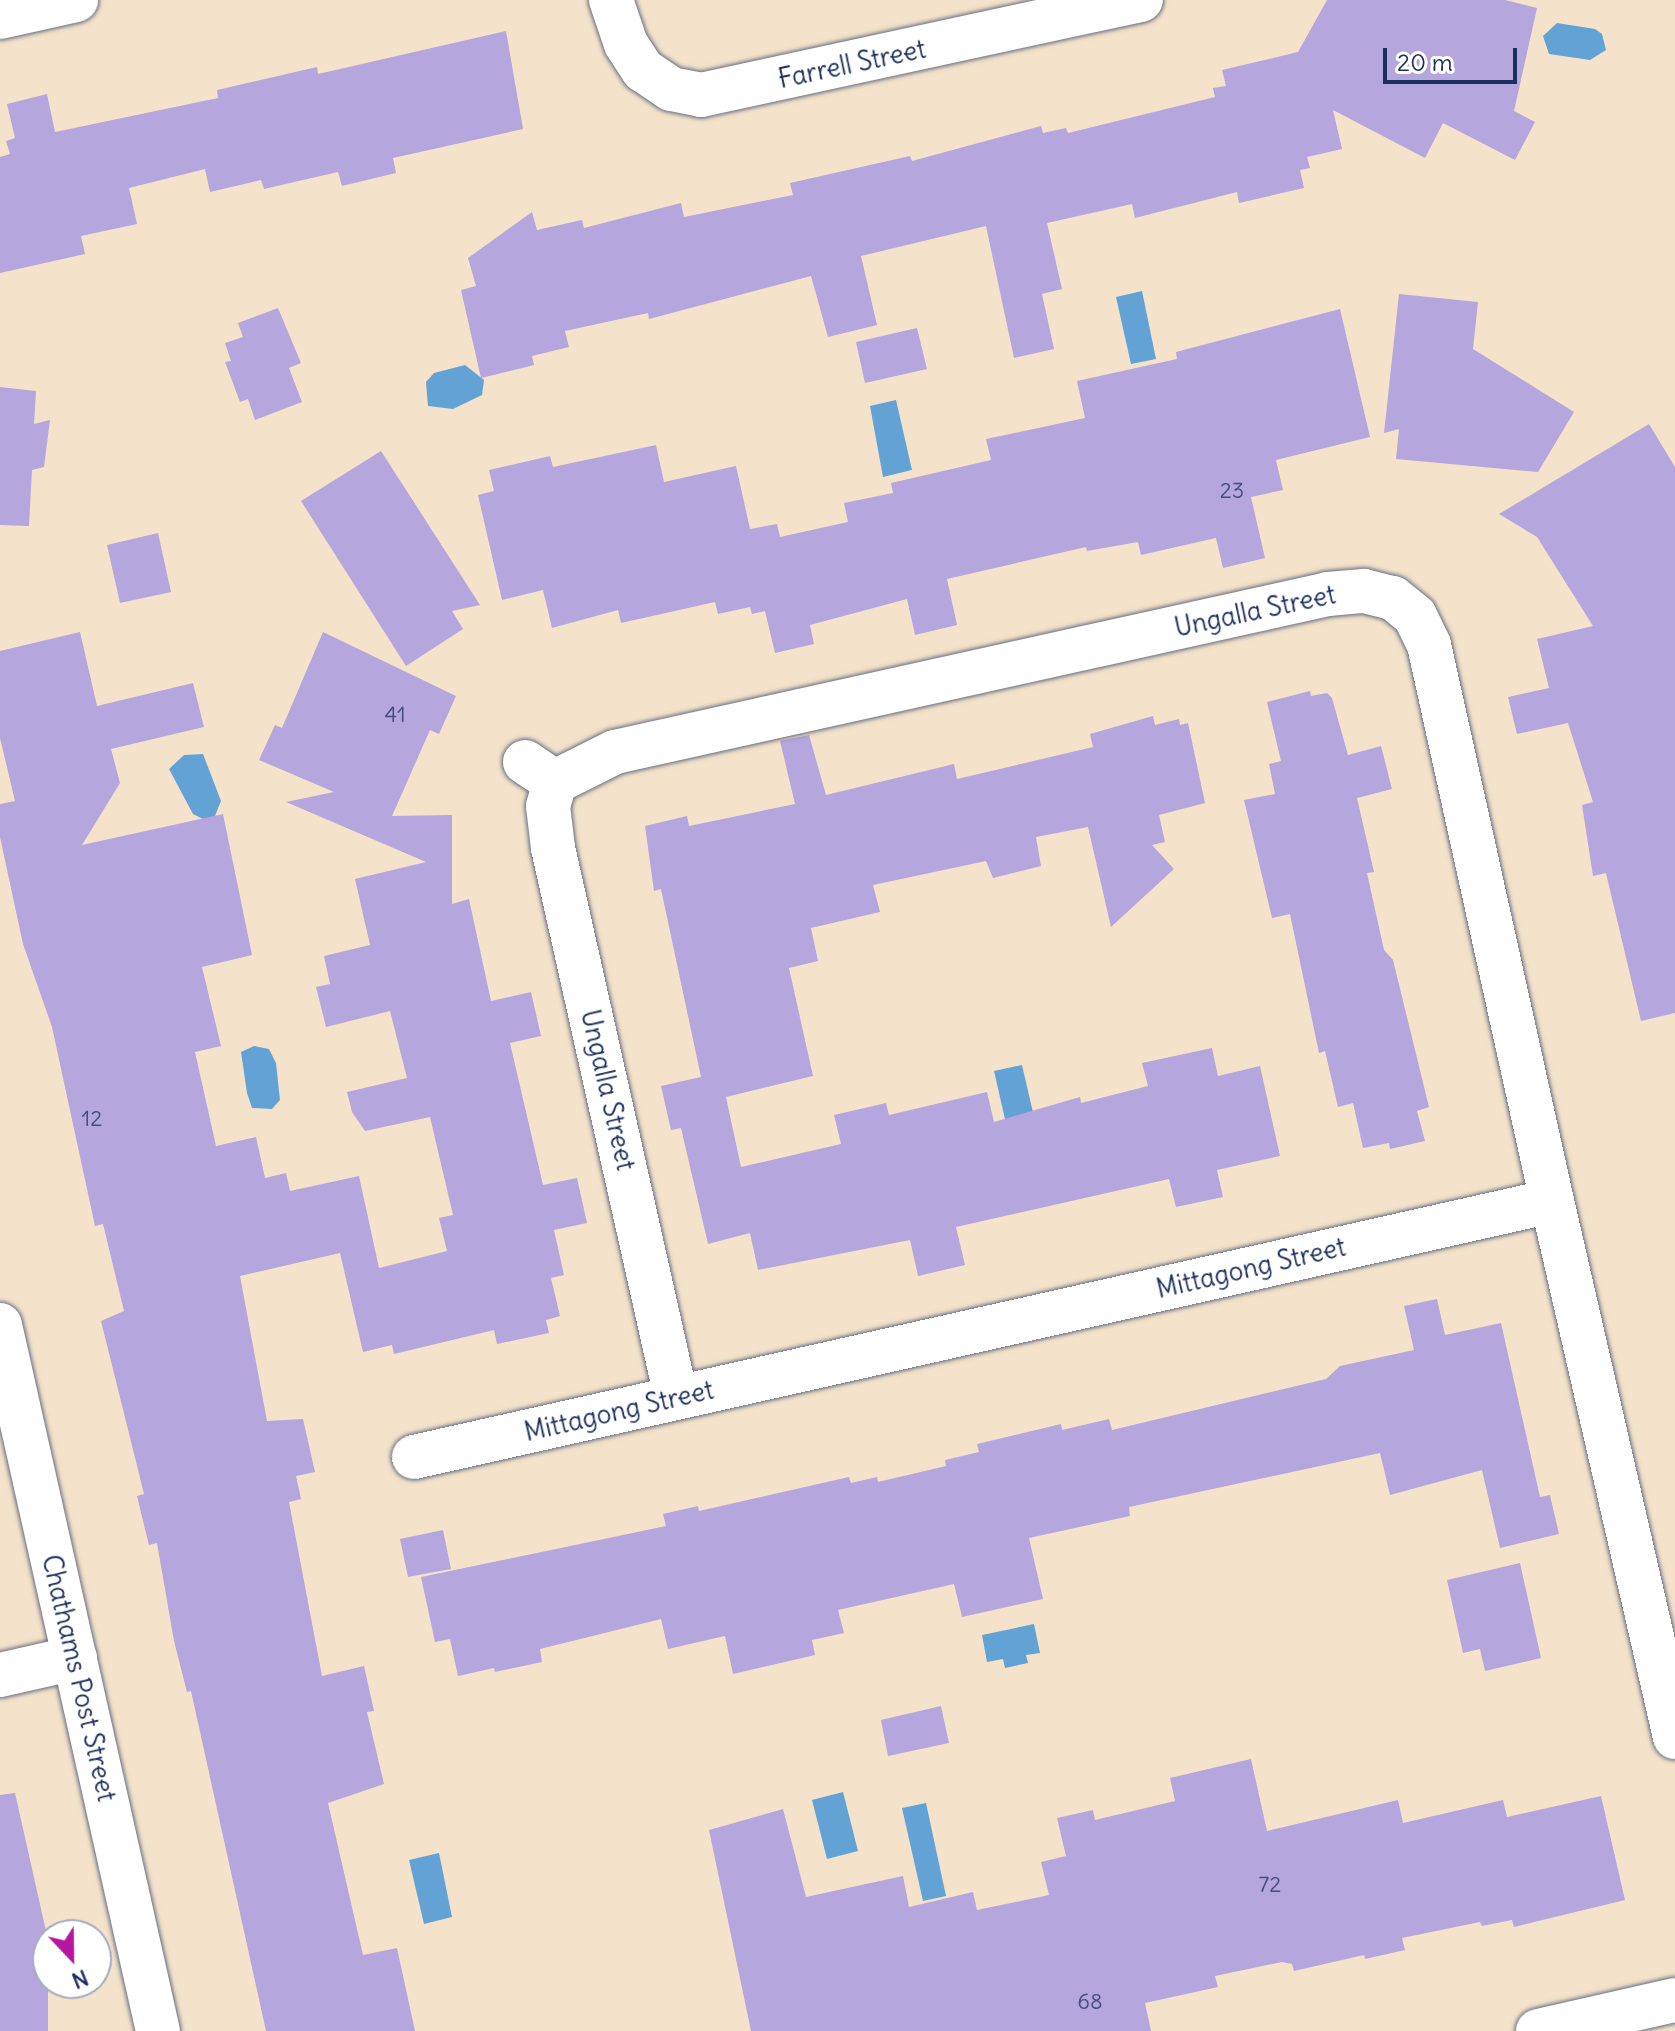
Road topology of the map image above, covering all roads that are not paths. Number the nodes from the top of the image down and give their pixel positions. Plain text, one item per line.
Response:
1 (76, 0) edge
2 (611, 0) edge
3 (1141, 0) edge
4 (0, 17) edge
5 (1552, 1201) junction
6 (0, 1325) edge
7 (676, 1397) junction
8 (414, 1457) dead end
9 (75, 1658) junction
10 (0, 1675) edge
11 (1675, 1737) edge
12 (1675, 2000) edge
13 (158, 2031) edge
14 (1538, 2031) edge

1 - 4 street
2 - 3 street, Farrell Street
5 - 7 street, Mittagong Street
5 - 7 street, Ungalla Street
5 - 11 street
6 - 9 street, Chathams Post Street
7 - 8 street, Mittagong Street
9 - 10 street
9 - 13 street, Chathams Post Street
12 - 14 street

